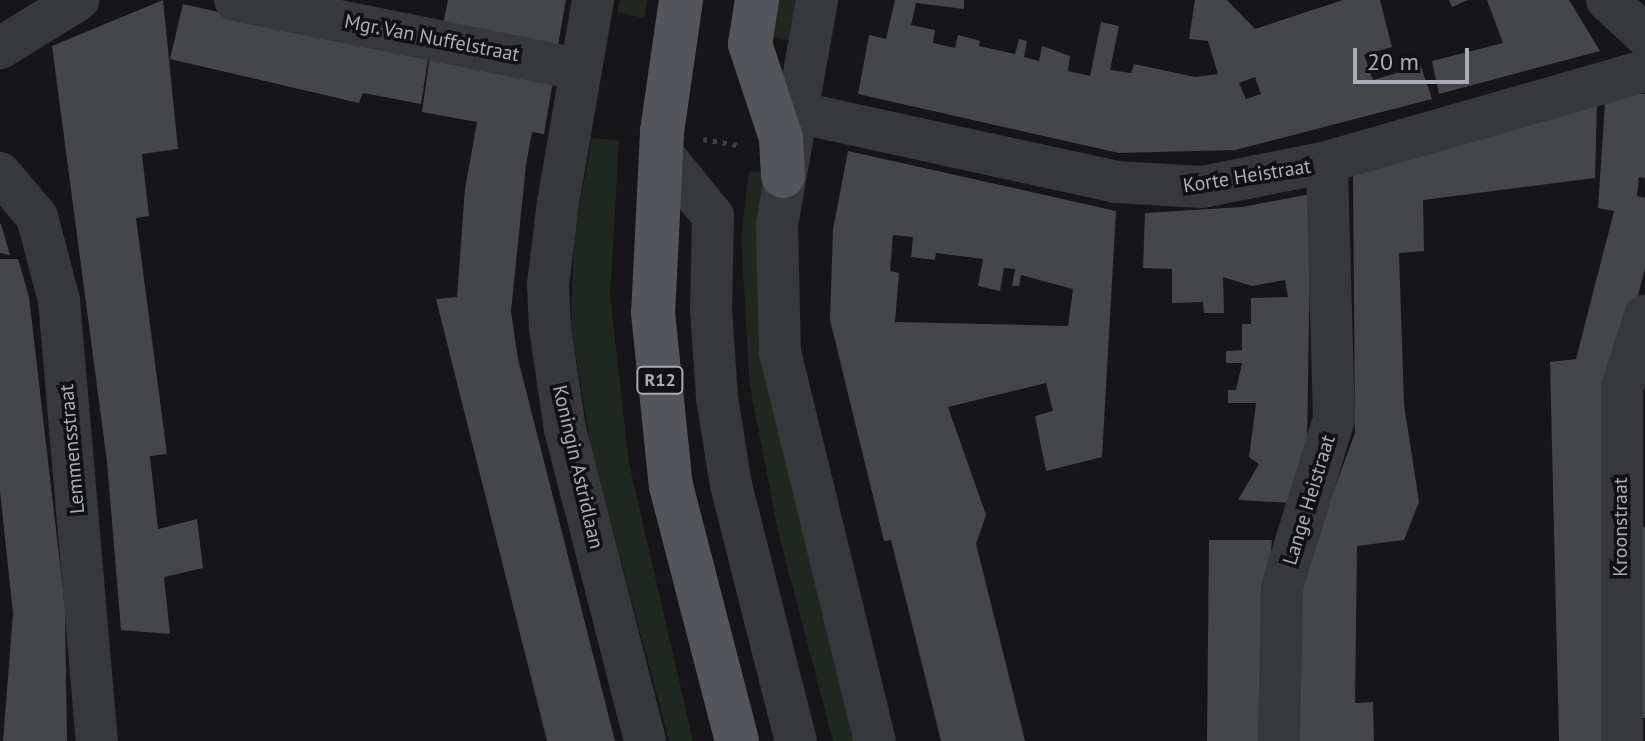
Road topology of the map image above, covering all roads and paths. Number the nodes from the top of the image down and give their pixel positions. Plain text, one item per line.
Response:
1 (78, 0) edge
2 (235, 0) edge
3 (593, 0) edge
4 (681, 0) edge
5 (757, 0) edge
6 (817, 0) edge
7 (1607, 0) edge
8 (1645, 35) edge
9 (0, 48) edge
10 (581, 70) junction
11 (1645, 71) edge
12 (796, 112) junction
13 (661, 152) junction
14 (1327, 162) junction
15 (0, 173) edge
16 (783, 176) junction
17 (1645, 316) edge
18 (1632, 510) edge
19 (97, 741) edge
20 (645, 741) edge
21 (737, 741) edge
22 (796, 741) edge
23 (875, 741) edge
24 (1279, 741) edge
25 (1622, 741) edge

1 - 9 street
2 - 10 street, Mgr. Van Nuffelstraat
3 - 10 street, Koningin Astridlaan
4 - 13 main road, R12
5 - 16 main road
6 - 12 street
7 - 8 street
10 - 20 street, Koningin Astridlaan
11 - 14 street, Korte Heistraat
12 - 14 street, Korte Heistraat
12 - 16 street
13 - 21 main road, R12
13 - 22 street
14 - 24 street, Lange Heistraat
15 - 19 street, Lemmensstraat
16 - 23 street
17 - 18 street, Kroonstraat
18 - 25 street, Kroonstraat

